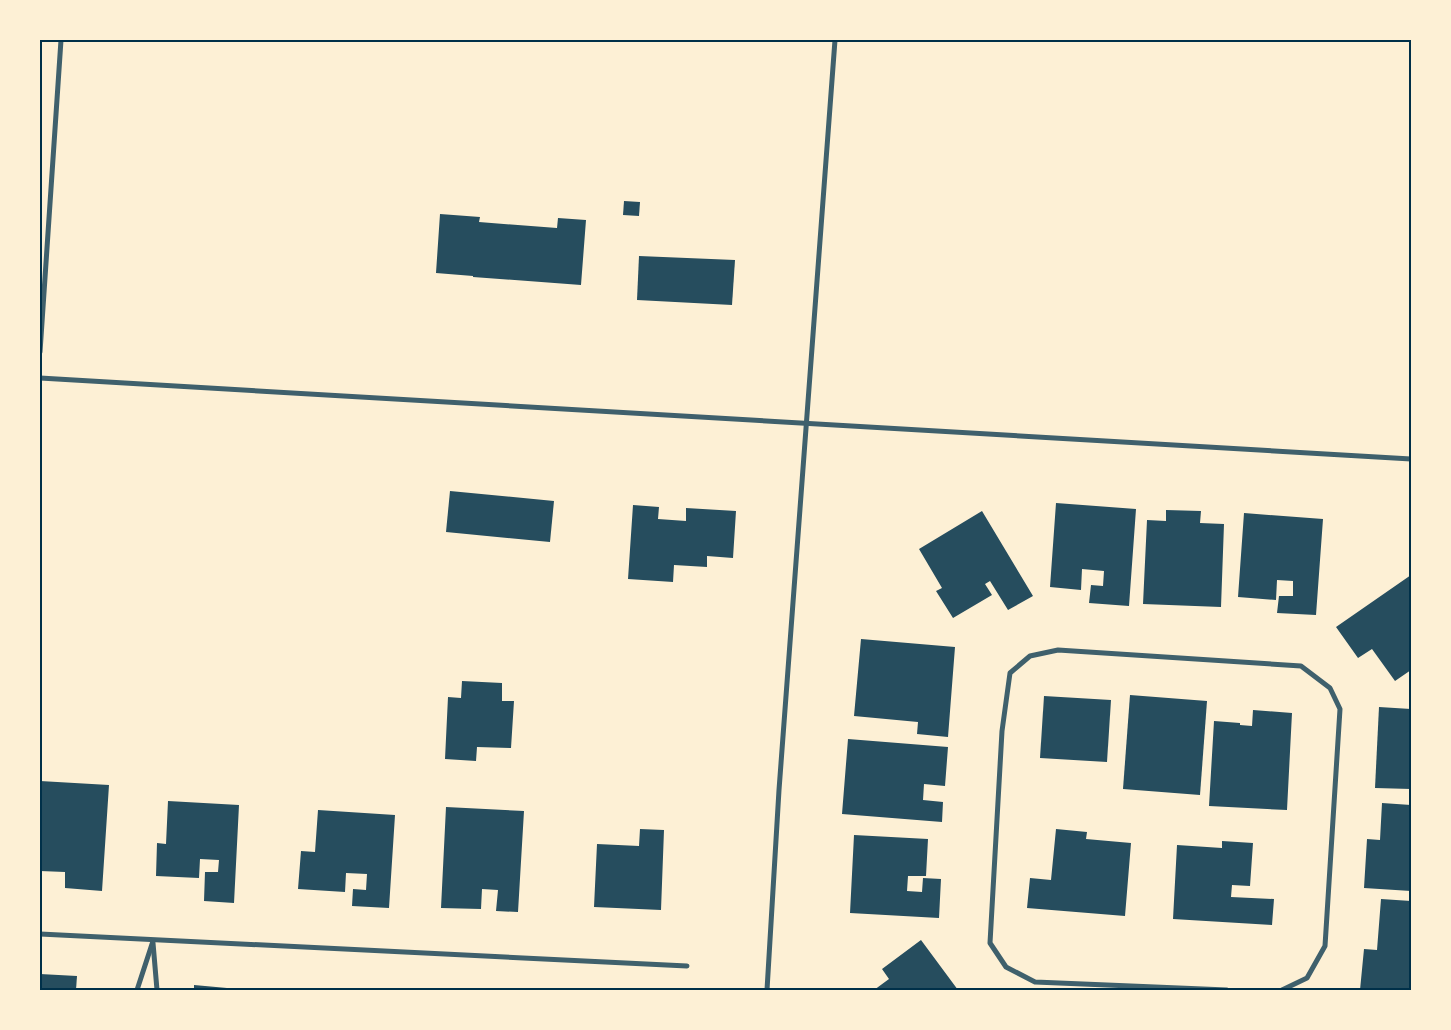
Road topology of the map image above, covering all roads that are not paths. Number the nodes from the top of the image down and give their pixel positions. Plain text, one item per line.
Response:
1 (62, 40) edge
2 (834, 40) edge
3 (40, 352) edge
4 (40, 378) edge
5 (806, 424) junction
6 (1411, 459) edge
7 (40, 934) edge
8 (153, 941) junction
9 (687, 966) dead end
10 (1131, 989) edge
11 (137, 990) edge
12 (157, 990) edge
13 (767, 990) edge
14 (1227, 990) edge
15 (1282, 990) edge

1 - 3 street
2 - 5 street
4 - 5 street
5 - 6 street
5 - 13 street
7 - 8 street
8 - 9 street
8 - 11 street
8 - 12 street
10 - 14 street
10 - 15 street

